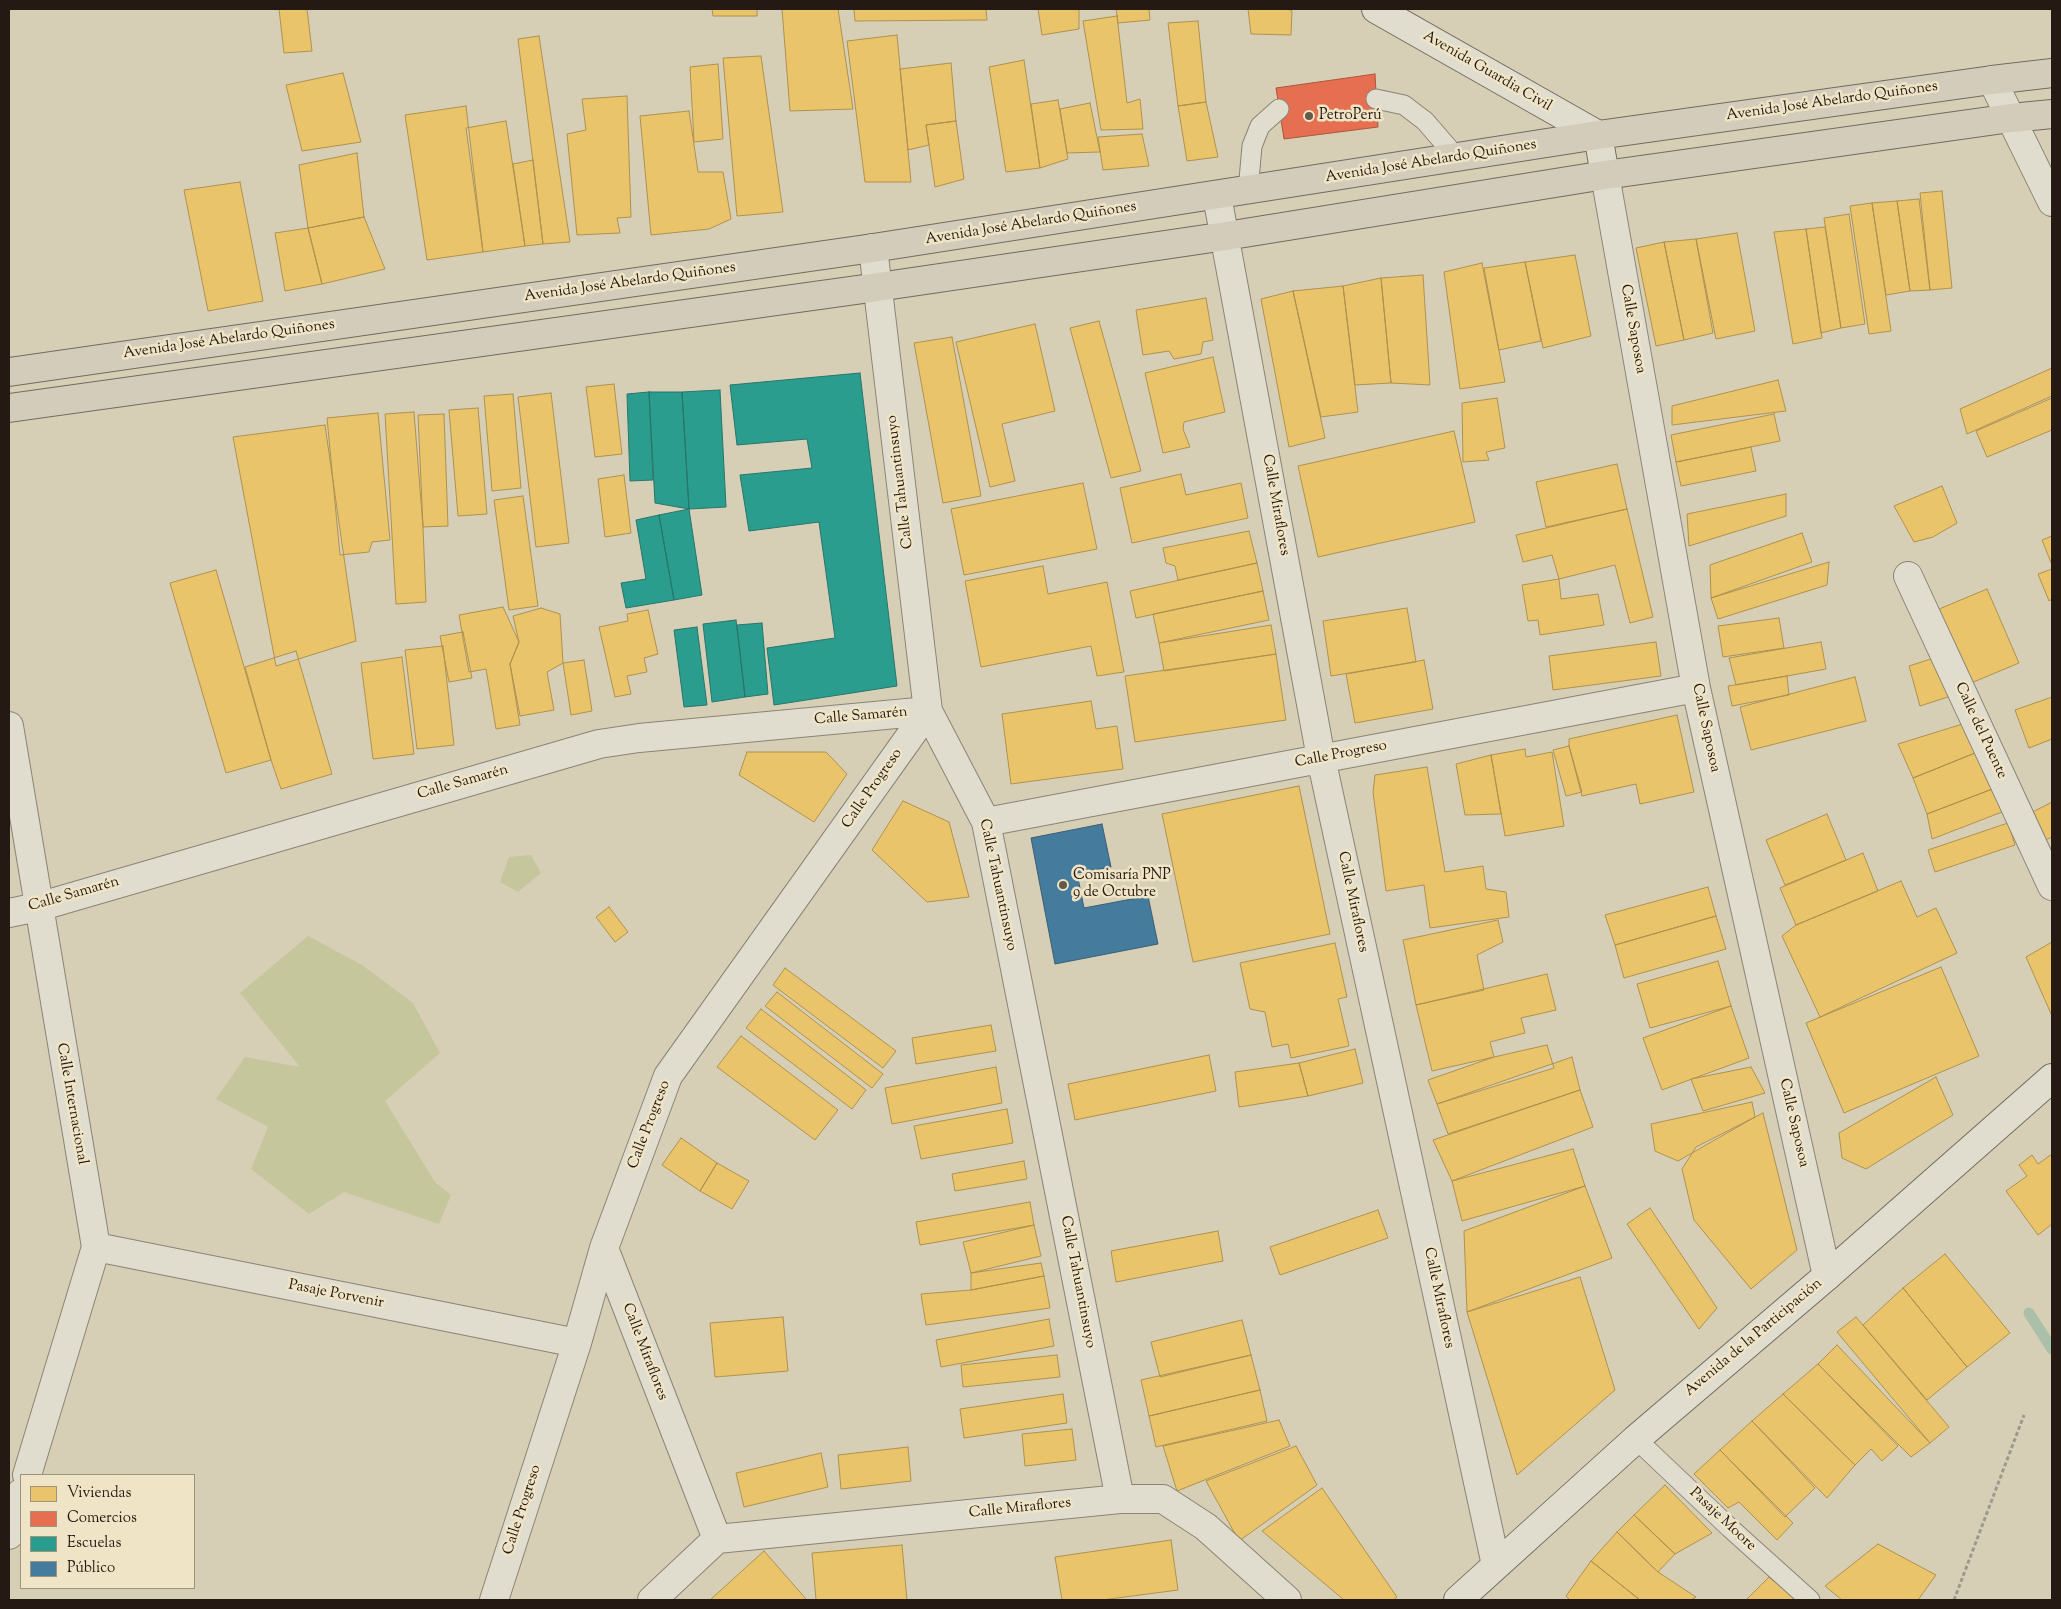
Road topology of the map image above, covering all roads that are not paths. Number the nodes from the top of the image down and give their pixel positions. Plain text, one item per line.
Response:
1 (1376, 9) edge
2 (2052, 74) edge
3 (1992, 80) junction
4 (1376, 99) dead end
5 (1279, 109) dead end
6 (2052, 114) edge
7 (2011, 118) junction
8 (1598, 135) junction
9 (1457, 158) junction
10 (1605, 176) junction
11 (1248, 191) junction
12 (1218, 196) junction
13 (2052, 202) edge
14 (1226, 236) junction
15 (873, 248) junction
16 (878, 286) junction
17 (9, 372) edge
18 (9, 408) edge
19 (1908, 576) dead end
20 (1696, 688) junction
21 (928, 711) junction
22 (9, 726) edge
23 (1321, 758) junction
24 (986, 822) junction
25 (2052, 886) edge
26 (38, 906) junction
27 (9, 913) edge
28 (2052, 1078) edge
29 (96, 1247) junction
30 (604, 1248) junction
31 (1827, 1276) junction
32 (577, 1343) junction
33 (1636, 1439) junction
34 (27, 1474) edge
35 (20, 1497) edge
36 (1120, 1499) junction
37 (9, 1535) edge
38 (717, 1539) junction
39 (1496, 1565) junction
40 (494, 1600) edge
41 (652, 1600) edge
42 (1287, 1600) edge
43 (1458, 1600) edge
44 (1810, 1600) edge

1 - 8 street, Avenida Guardia Civil
2 - 3 main road, Avenida José Abelardo Quiñones
3 - 7 street
3 - 8 main road, Avenida José Abelardo Quiñones
4 - 9 lane
5 - 11 lane
6 - 7 main road
7 - 10 main road
7 - 13 street
8 - 9 main road, Avenida José Abelardo Quiñones
8 - 10 street, Calle Saposoa
9 - 11 main road, Avenida José Abelardo Quiñones
10 - 14 main road
10 - 20 street, Calle Saposoa
11 - 12 main road, Avenida José Abelardo Quiñones
12 - 14 street, Calle Miraflores
12 - 15 main road, Avenida José Abelardo Quiñones
14 - 16 main road
14 - 23 street, Calle Miraflores
15 - 16 street, Calle Tahuantinsuyo
15 - 17 main road, Avenida José Abelardo Quiñones
16 - 18 main road
16 - 21 street, Calle Tahuantinsuyo
19 - 25 street, Calle del Puente
20 - 23 street, Calle Progreso
20 - 31 street, Calle Saposoa
21 - 24 street, Calle Tahuantinsuyo
21 - 26 street, Calle Samarén
21 - 30 street, Calle Progreso
22 - 26 street, Calle Internacional
23 - 24 street, Calle Progreso
23 - 39 street, Calle Miraflores
24 - 36 street, Calle Tahuantinsuyo
26 - 27 street, Calle Samarén
26 - 29 street, Calle Internacional
28 - 31 street, Avenida de la Participación
29 - 32 street, Pasaje Porvenir
29 - 34 street, Calle Internacional
30 - 32 street, Calle Progreso
30 - 38 street, Calle Miraflores
31 - 33 street, Avenida de la Participación
32 - 40 street, Calle Progreso
33 - 39 street, Avenida de la Participación
33 - 44 lane, Pasaje Moore
35 - 37 street
36 - 38 street, Calle Miraflores
36 - 42 street, Calle Miraflores
38 - 41 street
39 - 43 street, Avenida de la Participación

